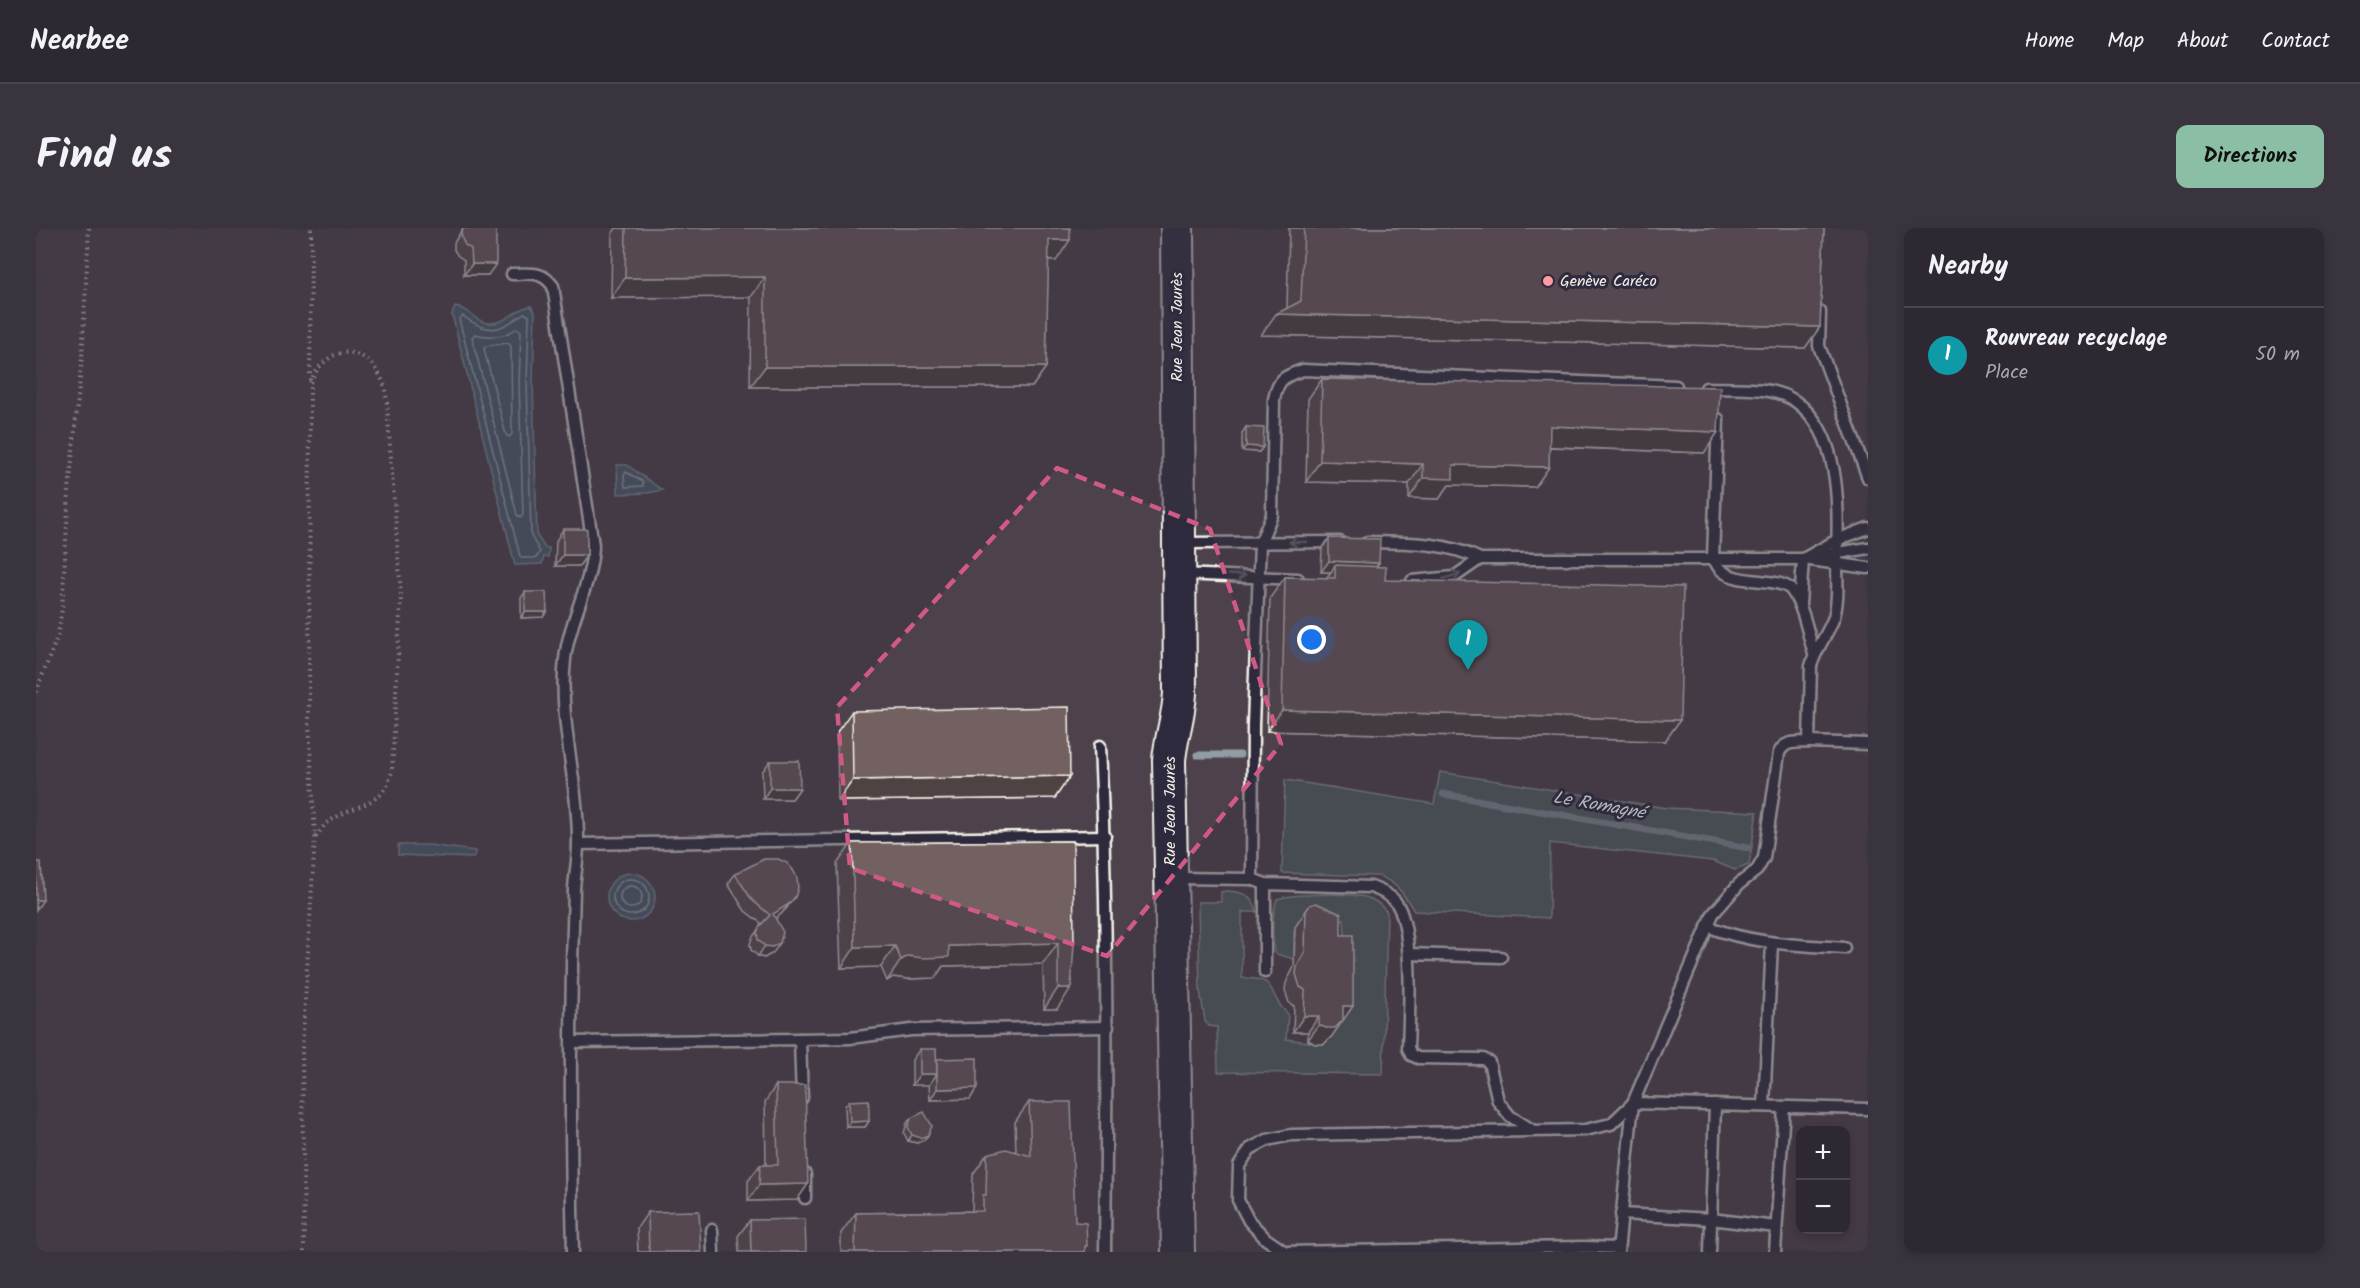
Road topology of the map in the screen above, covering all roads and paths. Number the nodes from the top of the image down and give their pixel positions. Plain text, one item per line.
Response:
1 (89, 228) edge
2 (311, 228) edge
3 (1177, 228) edge
4 (512, 274) dead end
5 (1820, 299) edge
6 (310, 383) junction
7 (1683, 387) edge
8 (1695, 387) edge
9 (1718, 400) junction
10 (1868, 478) edge
11 (1868, 528) edge
12 (1837, 540) junction
13 (1178, 543) junction
14 (1260, 543) junction
15 (1868, 548) edge
16 (1837, 552) junction
17 (1713, 558) junction
18 (1480, 559) junction
19 (1803, 559) junction
20 (1837, 564) junction
21 (1868, 568) edge
22 (1178, 574) junction
23 (1259, 577) junction
24 (1307, 579) edge
25 (1403, 582) edge
26 (1800, 607) junction
27 (1814, 654) junction
28 (36, 692) edge
29 (1809, 742) junction
30 (1868, 744) edge
31 (1100, 746) dead end
32 (1105, 837) junction
33 (315, 838) junction
34 (578, 844) junction
35 (1171, 878) junction
36 (1252, 879) junction
37 (1265, 884) junction
38 (1707, 926) junction
39 (1772, 943) junction
40 (1844, 948) dead end
41 (1409, 954) junction
42 (1501, 957) dead end
43 (1265, 972) dead end
44 (1108, 1027) junction
45 (800, 1039) junction
46 (572, 1042) junction
47 (1632, 1103) junction
48 (1715, 1105) junction
49 (1764, 1106) junction
50 (802, 1107) edge
51 (1784, 1107) junction
52 (1868, 1109) edge
53 (1532, 1130) junction
54 (804, 1164) edge
55 (805, 1198) edge
56 (1621, 1214) junction
57 (1711, 1219) junction
58 (1776, 1227) junction
59 (712, 1230) dead end
60 (1618, 1250) edge
61 (304, 1252) edge
62 (573, 1252) edge
63 (713, 1252) edge
64 (1105, 1252) edge
65 (1178, 1252) edge
66 (1710, 1252) edge
67 (1775, 1252) edge

1 - 28 path
2 - 6 path
3 - 13 street, Rue Jean Jaurès
4 - 34 lane
5 - 10 lane
6 - 33 path
6 - 33 path
7 - 14 lane
8 - 9 lane
9 - 12 lane
9 - 17 lane
11 - 12 lane
12 - 16 lane
12 - 19 lane
13 - 14 lane
13 - 22 street, Rue Jean Jaurès
18 -> 14 lane
14 - 23 lane
15 - 16 lane
16 - 19 lane
16 - 20 lane
17 - 18 lane
17 - 19 lane
17 - 26 lane
25 -> 18 lane
19 - 20 lane
19 - 26 lane
20 - 21 lane
20 - 27 lane
22 -> 23 lane
22 - 35 street, Rue Jean Jaurès
23 - 24 lane
23 - 36 lane
26 - 27 lane
27 - 29 lane
29 - 30 lane
29 - 38 lane
31 - 32 lane
32 - 34 lane
32 - 44 lane
33 - 61 path
34 - 46 lane
35 - 36 lane
35 - 65 street, Rue Jean Jaurès
36 - 37 lane
37 - 41 lane
37 - 43 lane
38 - 39 lane
38 - 47 lane
39 - 40 lane
39 - 49 lane
41 - 42 lane
41 - 53 lane
44 - 45 lane
44 - 64 lane
45 - 46 lane
45 - 50 lane
46 - 62 lane
47 - 48 lane
47 - 53 lane
47 - 56 lane
48 - 49 lane
48 - 57 lane
49 - 51 lane
51 - 52 lane
51 - 58 lane
53 - 60 lane
54 - 55 lane
56 - 57 lane
56 - 60 lane
57 - 58 lane
57 - 66 lane
58 - 67 lane
59 - 63 lane

